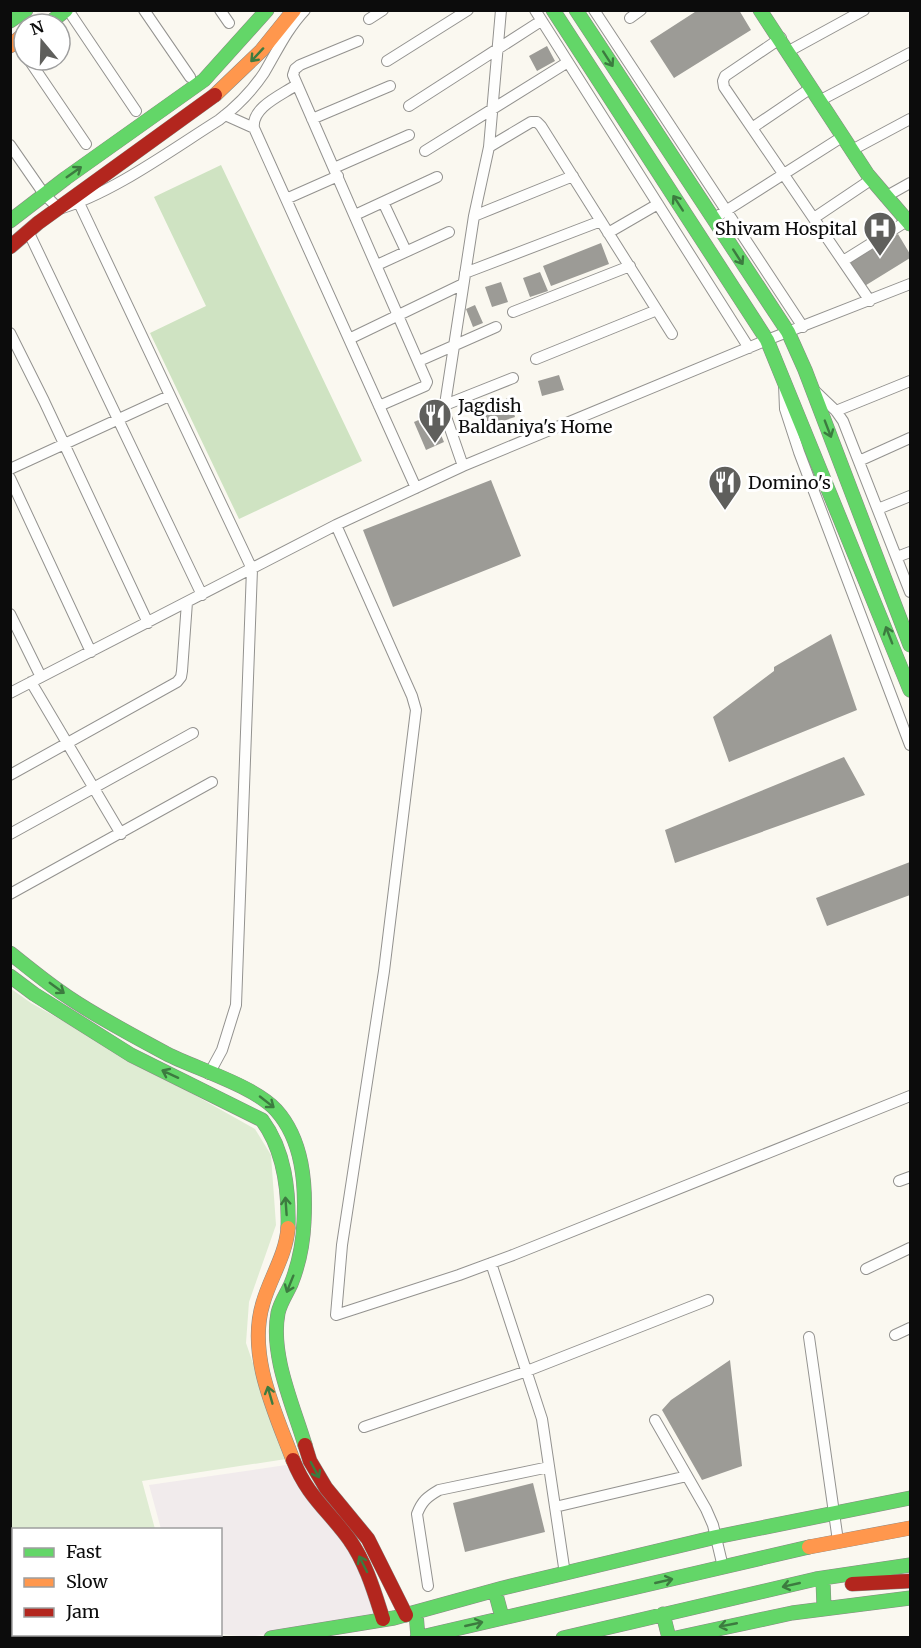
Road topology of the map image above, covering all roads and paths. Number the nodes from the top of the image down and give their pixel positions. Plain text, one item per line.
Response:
1 (26, 10) edge
2 (67, 10) edge
3 (144, 10) edge
4 (220, 10) edge
5 (267, 10) edge
6 (294, 10) edge
7 (305, 10) edge
8 (383, 10) edge
9 (468, 10) edge
10 (501, 10) edge
11 (535, 10) edge
12 (553, 10) edge
13 (576, 10) edge
14 (594, 10) edge
15 (641, 10) edge
16 (760, 10) edge
17 (864, 10) edge
18 (630, 18) dead end
19 (369, 19) dead end
20 (10, 21) edge
21 (541, 21) junction
22 (229, 23) dead end
23 (781, 38) junction
24 (358, 41) dead end
25 (498, 48) junction
26 (789, 51) junction
27 (910, 53) edge
28 (387, 62) dead end
29 (568, 62) junction
30 (37, 72) edge
31 (190, 77) dead end
32 (296, 85) junction
33 (390, 86) dead end
34 (811, 88) junction
35 (819, 101) junction
36 (409, 106) dead end
37 (494, 108) junction
38 (136, 111) dead end
39 (225, 116) junction
40 (312, 119) junction
41 (910, 119) edge
42 (254, 128) junction
43 (752, 128) junction
44 (409, 135) dead end
45 (842, 137) junction
46 (86, 144) dead end
47 (10, 145) edge
48 (489, 147) junction
49 (852, 150) junction
50 (425, 151) dead end
51 (336, 172) junction
52 (784, 174) junction
53 (573, 176) junction
54 (437, 177) dead end
55 (872, 179) junction
56 (910, 183) edge
57 (44, 194) junction
58 (885, 196) junction
59 (286, 199) junction
60 (383, 202) junction
61 (79, 203) junction
62 (658, 204) junction
63 (59, 209) junction
64 (727, 210) junction
65 (354, 215) junction
66 (474, 216) junction
67 (814, 218) junction
68 (712, 219) junction
69 (10, 220) edge
70 (601, 221) junction
71 (909, 223) edge
72 (28, 231) junction
73 (449, 232) dead end
74 (609, 233) junction
75 (10, 247) edge
76 (406, 251) junction
77 (843, 261) junction
78 (376, 265) junction
79 (630, 266) junction
80 (464, 278) junction
81 (910, 284) edge
82 (870, 301) junction
83 (657, 310) junction
84 (513, 312) dead end
85 (399, 315) junction
86 (496, 327) dead end
87 (803, 327) junction
88 (788, 332) junction
89 (10, 333) edge
90 (672, 334) dead end
91 (349, 339) junction
92 (767, 340) junction
93 (453, 346) junction
94 (748, 348) junction
95 (536, 358) dead end
96 (419, 361) junction
97 (513, 378) dead end
98 (784, 378) junction
99 (910, 381) edge
100 (812, 388) junction
101 (169, 396) junction
102 (444, 405) junction
103 (379, 406) junction
104 (836, 411) junction
105 (117, 420) junction
106 (910, 438) edge
107 (65, 444) junction
108 (859, 460) junction
109 (463, 466) junction
110 (10, 469) edge
111 (10, 478) edge
112 (416, 488) junction
113 (910, 496) edge
114 (878, 509) junction
115 (336, 525) junction
116 (910, 552) edge
117 (897, 557) junction
118 (252, 569) junction
119 (910, 592) edge
120 (202, 595) junction
121 (187, 602) junction
122 (10, 614) edge
123 (147, 622) junction
124 (910, 645) edge
125 (91, 652) junction
126 (36, 680) junction
127 (910, 690) edge
128 (10, 693) edge
129 (193, 733) dead end
130 (67, 743) junction
131 (910, 745) edge
132 (10, 775) edge
133 (212, 782) dead end
134 (94, 788) junction
135 (10, 834) edge
136 (121, 834) junction
137 (10, 894) edge
138 (10, 953) edge
139 (10, 976) edge
140 (209, 1074) junction
141 (910, 1096) edge
142 (910, 1177) edge
143 (899, 1181) dead end
144 (910, 1248) edge
145 (491, 1263) junction
146 (866, 1269) dead end
147 (708, 1300) dead end
148 (910, 1328) edge
149 (895, 1335) dead end
150 (809, 1337) dead end
151 (527, 1371) junction
152 (655, 1420) dead end
153 (364, 1427) dead end
154 (549, 1467) junction
155 (687, 1476) junction
156 (910, 1498) edge
157 (555, 1507) junction
158 (834, 1514) junction
159 (910, 1516) edge
160 (910, 1528) edge
161 (893, 1531) junction
162 (716, 1537) junction
163 (838, 1541) junction
164 (910, 1565) edge
165 (723, 1567) junction
166 (565, 1574) junction
167 (819, 1580) junction
168 (910, 1581) edge
169 (428, 1586) dead end
170 (495, 1591) junction
171 (910, 1598) edge
172 (824, 1607) junction
173 (411, 1614) junction
174 (663, 1614) junction
175 (502, 1617) junction
176 (383, 1618) junction
177 (593, 1634) edge
178 (191, 1636) edge
179 (212, 1638) edge
180 (271, 1638) edge
181 (418, 1638) edge
182 (563, 1638) edge
183 (669, 1638) edge
184 (676, 1638) edge

1 - 20 main road
2 - 38 street
3 - 31 street
4 - 22 street
57 -> 5 main road
6 -> 63 main road
7 - 39 street
8 - 19 street
9 - 28 street
10 - 25 street
11 - 21 street
92 -> 12 main road
13 -> 68 main road
14 - 64 street
15 - 18 street
16 - 23 main road
17 - 26 street
21 - 25 street
21 - 29 street
23 - 26 main road
23 - 43 street
24 - 32 street
25 - 36 street
25 - 37 street
26 - 34 main road
27 - 35 street
29 - 37 street
29 - 62 street
30 - 46 street
32 - 40 street
32 - 42 street
33 - 40 street
34 - 35 main road
34 - 43 street
35 - 45 main road
37 - 48 street
37 - 50 street
39 - 42 street
39 - 61 street
40 - 51 street
41 - 49 street
42 - 59 street
43 - 52 street
44 - 51 street
45 - 49 main road
45 - 52 street
47 - 57 street
48 - 53 street
48 - 66 street
49 - 55 main road
51 - 59 street
51 - 65 street
52 - 64 street
52 - 67 street
53 - 66 street
53 - 70 street
54 - 60 street
55 - 58 main road
55 - 67 street
56 - 58 street
57 - 63 street
57 - 69 main road
58 - 71 main road
59 - 91 street
60 - 65 street
60 - 76 street
61 - 63 street
61 - 101 street
62 - 74 street
62 - 94 street
63 - 72 main road
64 - 68 street
64 - 87 street
65 - 78 street
66 - 80 street
67 - 77 street
68 -> 88 main road
70 - 74 street
70 - 80 street
71 - 77 street
72 - 75 main road
72 - 105 street
73 - 76 street
74 - 79 street
76 - 78 street
77 - 82 street
78 - 85 street
79 - 83 street
79 - 84 street
80 - 85 street
80 - 93 street
81 - 82 street
82 - 87 street
83 - 90 street
83 - 95 street
85 - 91 street
85 - 96 street
86 - 93 street
87 - 88 street
88 - 92 street
88 - 100 main road
89 - 107 street
91 - 103 street
92 - 94 street
92 - 98 main road
93 - 96 street
93 - 102 street
94 - 109 street
96 - 103 street
97 - 102 street
127 -> 98 main road
98 - 131 street
99 - 104 street
100 - 104 street
100 -> 124 main road
101 - 105 street
101 - 118 street
102 - 109 street
103 - 112 street
104 - 108 street
105 - 107 street
105 - 120 street
106 - 108 street
107 - 110 street
107 - 123 street
108 - 114 street
109 - 112 street
111 - 125 street
112 - 115 street
113 - 114 street
114 - 117 street
115 - 118 street
115 - 145 street
116 - 117 street
117 - 119 street
118 - 120 street
118 - 140 street
120 - 121 street
121 - 123 street
121 - 130 street
122 - 126 street
123 - 125 street
125 - 126 street
126 - 128 street
126 - 130 street
129 - 134 street
130 - 132 street
130 - 134 street
133 - 136 street
134 - 135 street
134 - 136 street
136 - 137 street
138 -> 140 main road
176 -> 139 main road
140 -> 173 main road
141 - 145 street
142 - 143 street
144 - 146 street
145 - 151 street
147 - 151 street
148 - 149 street
150 - 158 street
151 - 153 street
151 - 154 street
152 - 155 street
154 - 157 street
154 - 169 street
155 - 157 street
155 - 162 street
156 - 158 main road
157 - 166 street
158 - 162 main road
158 - 163 street
159 - 161 main road
160 - 161 main road
161 - 163 main road
162 - 165 street
162 - 166 main road
163 - 165 main road
164 - 167 main road
175 -> 165 main road
166 - 170 main road
167 - 168 main road
167 - 172 main road
167 -> 174 main road
170 - 173 main road
170 - 175 main road
171 - 172 main road
172 -> 184 main road
173 - 176 main road
173 - 181 main road
174 - 177 main road
174 - 183 main road
181 -> 175 main road
176 - 180 main road
177 - 182 main road
178 - 179 main road

